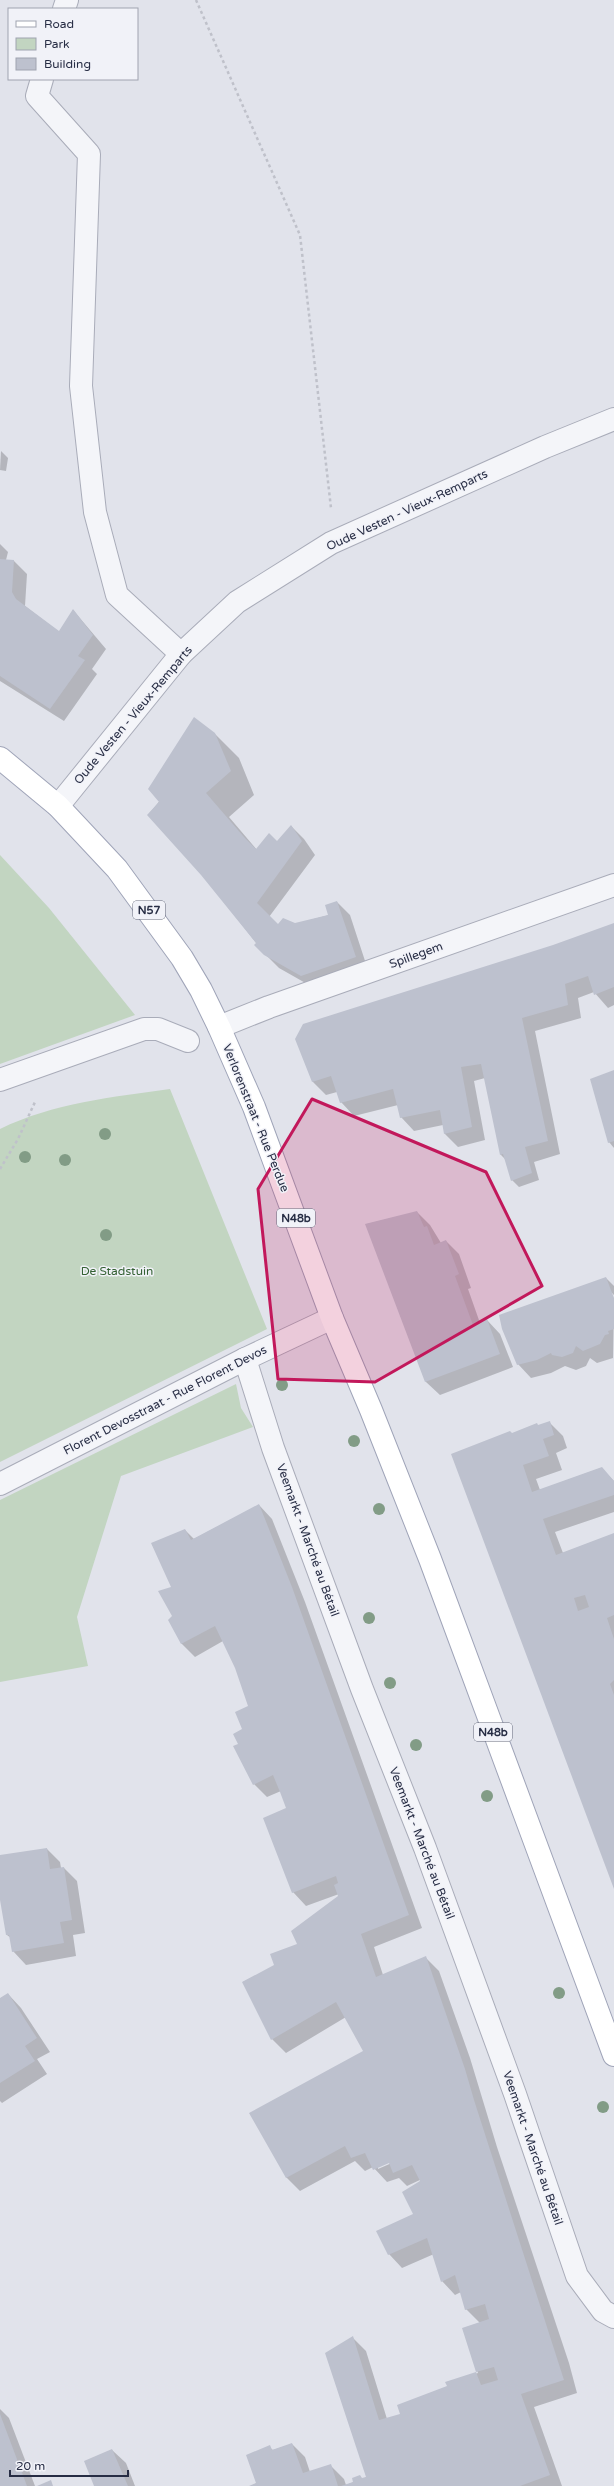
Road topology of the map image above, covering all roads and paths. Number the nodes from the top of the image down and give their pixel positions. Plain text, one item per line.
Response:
1 (196, 0) edge
2 (42, 80) edge
3 (614, 419) edge
4 (331, 543) junction
5 (181, 654) junction
6 (0, 758) edge
7 (58, 806) junction
8 (614, 884) edge
9 (219, 1027) junction
10 (188, 1041) dead end
11 (0, 1080) edge
12 (36, 1099) dead end
13 (0, 1169) edge
14 (332, 1318) junction
15 (244, 1359) junction
16 (0, 1484) edge
17 (614, 2055) edge
18 (614, 2317) edge

1 - 4 path
2 - 5 street
3 - 4 street, Oude Vesten - Vieux-Remparts
4 - 5 street, Oude Vesten - Vieux-Remparts
5 - 7 street, Oude Vesten - Vieux-Remparts
6 - 7 main road, N57
7 - 9 main road, N57
8 - 9 street, Spillegem
9 - 14 main road, Verlorenstraat - Rue Perdue / N48b
10 - 11 street
12 - 13 path
14 - 15 street, Florent Devosstraat - Rue Florent Devos
14 - 17 main road, Verlorenstraat - Rue Perdue / N48b
15 - 16 street, Florent Devosstraat - Rue Florent Devos
15 - 18 street, Veemarkt - Marché au Bétail

